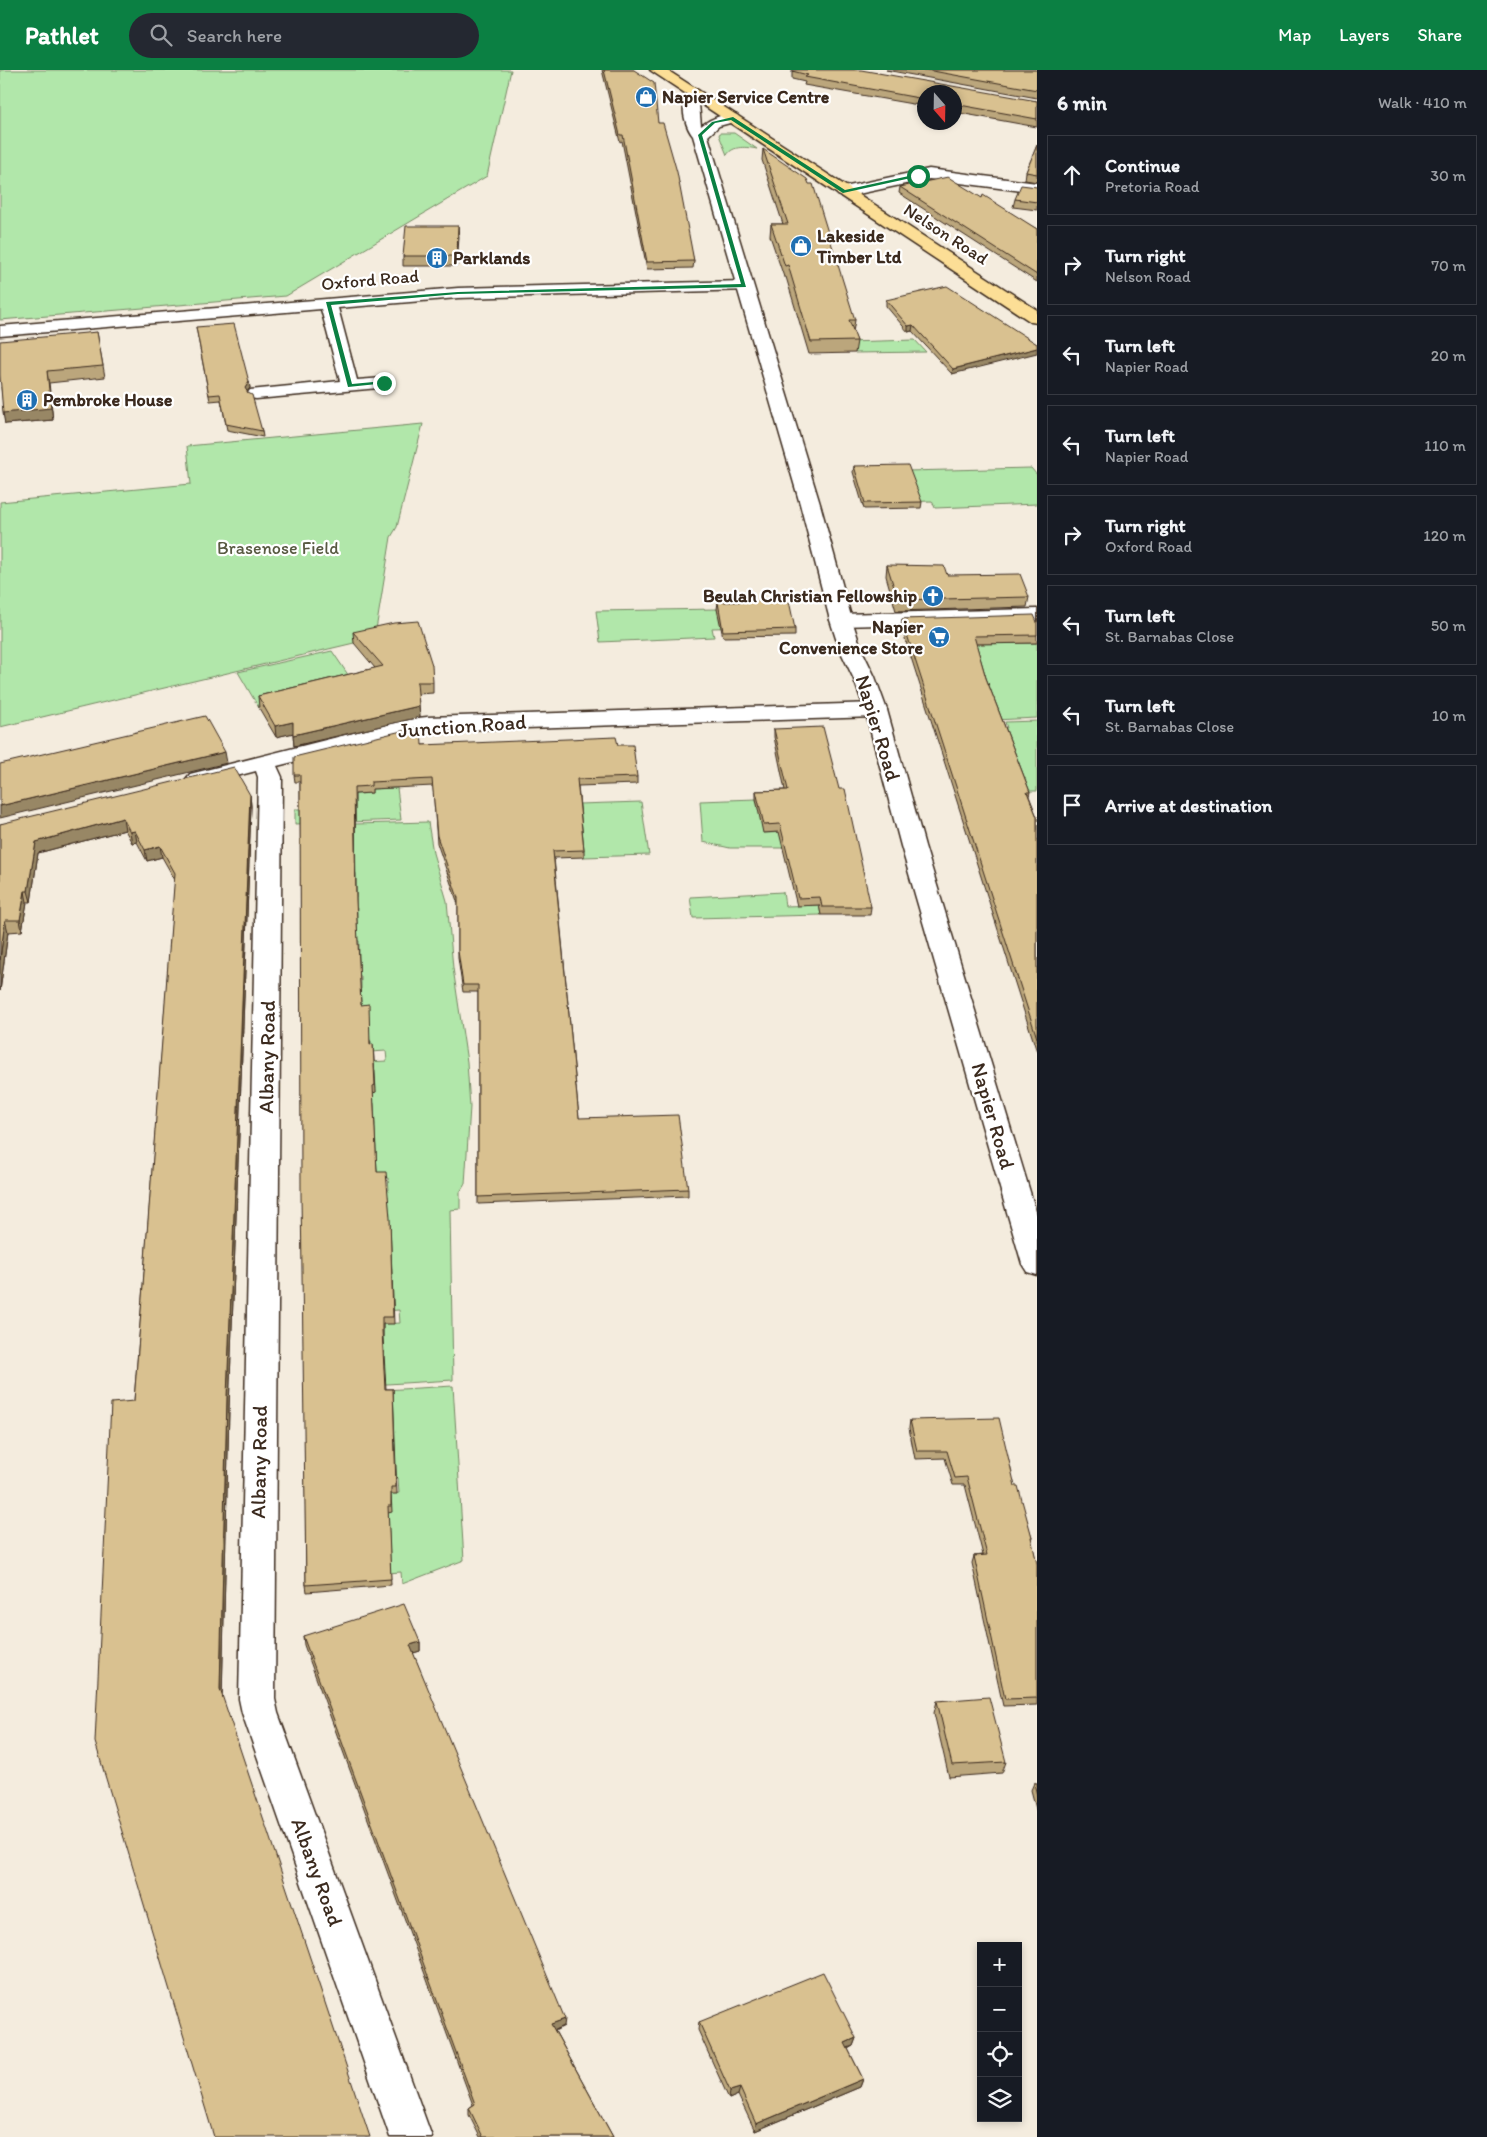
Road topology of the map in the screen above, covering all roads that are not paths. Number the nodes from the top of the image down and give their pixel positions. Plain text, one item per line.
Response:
1 (657, 70) edge
2 (701, 99) junction
3 (732, 118) junction
4 (700, 135) junction
5 (1037, 188) edge
6 (844, 192) junction
7 (744, 286) junction
8 (328, 303) junction
9 (1037, 318) edge
10 (0, 331) edge
11 (384, 383) dead end
12 (350, 386) junction
13 (256, 394) dead end
14 (1037, 615) edge
15 (841, 620) junction
16 (876, 710) junction
17 (264, 762) junction
18 (178, 784) edge
19 (1037, 1264) edge
20 (410, 2137) edge

1 - 2 main road, Nelson Road
2 - 3 main road, Nelson Road
2 - 4 street, Napier Road
3 - 4 street
3 - 6 main road, Nelson Road
4 - 7 street, Napier Road
5 - 6 street
6 - 9 main road, Nelson Road
7 - 8 street, Oxford Road
7 - 15 street, Napier Road
8 - 10 street, Oxford Road
8 - 12 street
11 - 12 street
12 - 13 street
14 - 15 street
15 - 16 street, Napier Road
16 - 17 street, Junction Road
16 - 19 street, Napier Road
17 - 18 street, Junction Road
17 - 20 street, Albany Road

